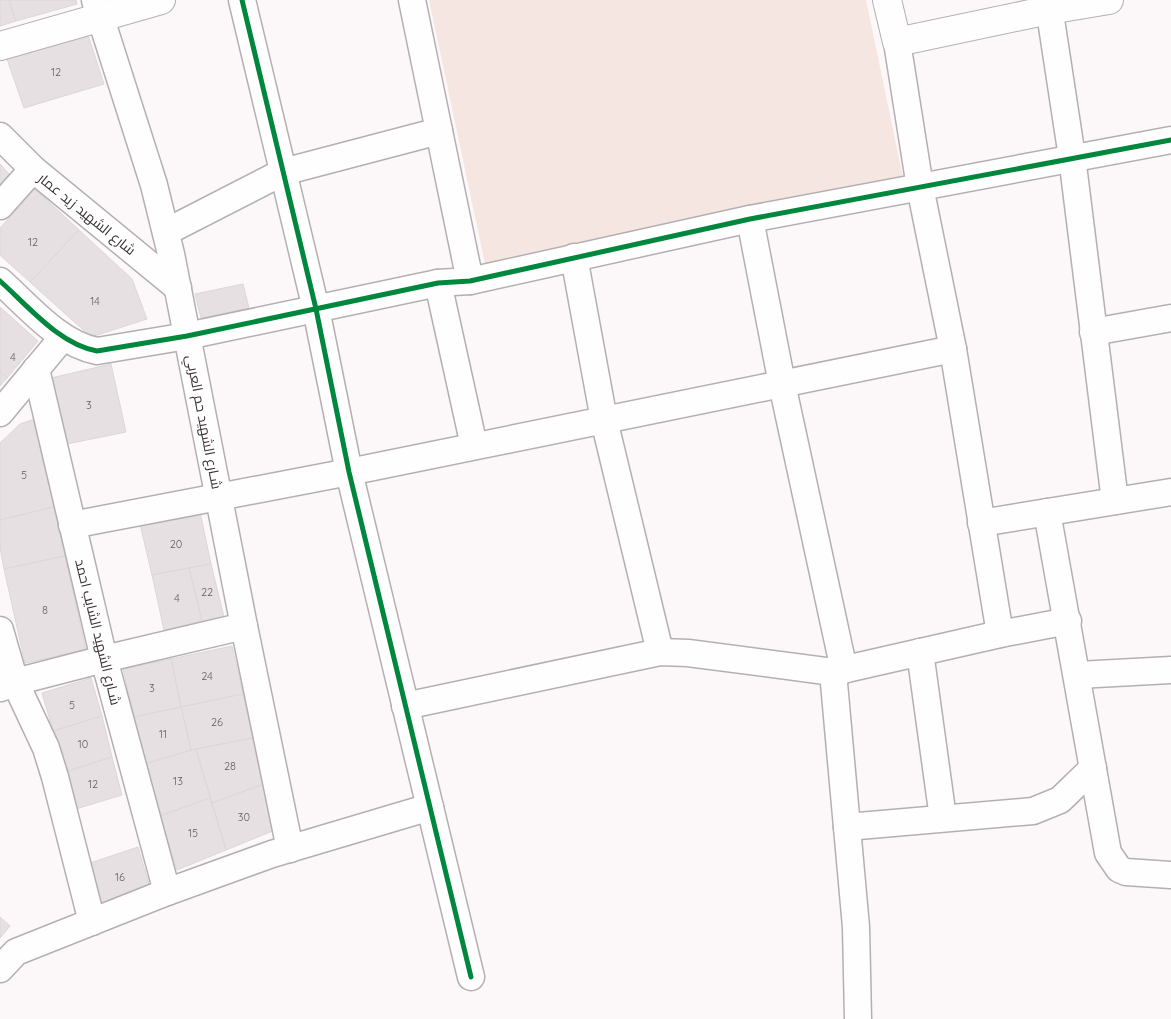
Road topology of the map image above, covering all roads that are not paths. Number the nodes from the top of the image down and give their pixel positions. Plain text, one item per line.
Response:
1 (161, 0) edge
2 (242, 0) edge
3 (412, 0) edge
4 (887, 0) edge
5 (1109, 0) edge
6 (1049, 5) edge
7 (98, 8) edge
8 (897, 42) junction
9 (0, 46) edge
10 (438, 131) junction
11 (0, 136) edge
12 (1171, 140) edge
13 (1072, 157) junction
14 (33, 169) junction
15 (283, 172) junction
16 (920, 186) junction
17 (0, 206) edge
18 (750, 219) junction
19 (166, 232) junction
20 (574, 257) junction
21 (0, 281) edge
22 (470, 281) junction
23 (438, 284) junction
24 (178, 288) junction
25 (316, 309) junction
26 (1171, 318) edge
27 (1093, 332) junction
28 (187, 336) junction
29 (63, 337) junction
30 (953, 349) junction
31 (36, 369) junction
32 (782, 384) junction
33 (0, 413) edge
34 (604, 420) junction
35 (474, 446) junction
36 (349, 472) junction
37 (1171, 492) edge
38 (218, 497) junction
39 (1115, 501) junction
40 (1047, 512) junction
41 (981, 523) junction
42 (72, 525) junction
43 (1068, 621) junction
44 (244, 626) junction
45 (0, 630) edge
46 (1000, 634) junction
47 (660, 652) junction
48 (920, 652) junction
49 (104, 659) junction
50 (1171, 670) edge
51 (838, 671) junction
52 (1078, 675) junction
53 (7, 685) edge
54 (405, 706) junction
55 (1093, 768) junction
56 (430, 808) junction
57 (943, 818) junction
58 (847, 827) junction
59 (290, 849) junction
60 (1171, 876) edge
61 (167, 892) junction
62 (92, 922) junction
63 (0, 969) edge
64 (471, 977) dead end
65 (858, 1019) edge

1 - 7 street
2 - 15 street
3 - 10 street
4 - 8 street
5 - 6 street
6 - 8 street
6 - 13 street
7 - 9 street
7 - 19 street, شـارع الشهيد حم العربي
8 - 16 street
10 - 15 street
10 - 22 street
11 - 14 street, شارع الشهيد زيد عمار
12 - 13 street
13 - 16 street
13 - 27 street
14 - 17 street
14 - 24 street, شارع الشهيد زيد عمار
15 - 19 street
15 - 25 street
16 - 18 street
16 - 30 street
18 - 20 street
18 - 32 street
19 - 24 street, شـارع الشهيد حم العربي
20 - 22 street
20 - 34 street
21 - 29 street
22 - 23 street
23 - 25 street
23 - 35 street
24 - 28 street, شـارع الشهيد حم العربي
25 - 28 street
25 - 36 street
26 - 27 street
27 - 39 street
28 - 29 street
28 - 38 street, شـارع الشهيد حم العربي
29 - 31 street
30 - 32 street
30 - 41 street
31 - 33 street
31 - 42 street, شـارع الشهيد الشايب احمد
32 - 34 street
32 - 51 street
34 - 35 street
34 - 47 street
35 - 36 street
36 - 38 street
36 - 54 street
37 - 39 street
38 - 42 street
38 - 44 street, شـارع الشهيد حم العربي
39 - 40 street
40 - 41 street
40 - 43 street
41 - 46 street
42 - 49 street, شـارع الشهيد الشايب احمد
43 - 46 street
43 - 52 street
44 - 49 street
44 - 59 street, شـارع الشهيد حم العربي
45 - 53 street
46 - 48 street
47 - 51 street
47 - 54 street
48 - 51 street
48 - 57 street
49 - 53 street
49 - 61 street, شـارع الشهيد الشايب احمد
50 - 52 street
51 - 58 street
52 - 55 street
53 - 62 street
54 - 56 street
55 - 57 street
55 - 60 street
56 - 59 street
56 - 64 street
57 - 58 street
58 - 65 street
59 - 61 street
61 - 62 street
62 - 63 street

